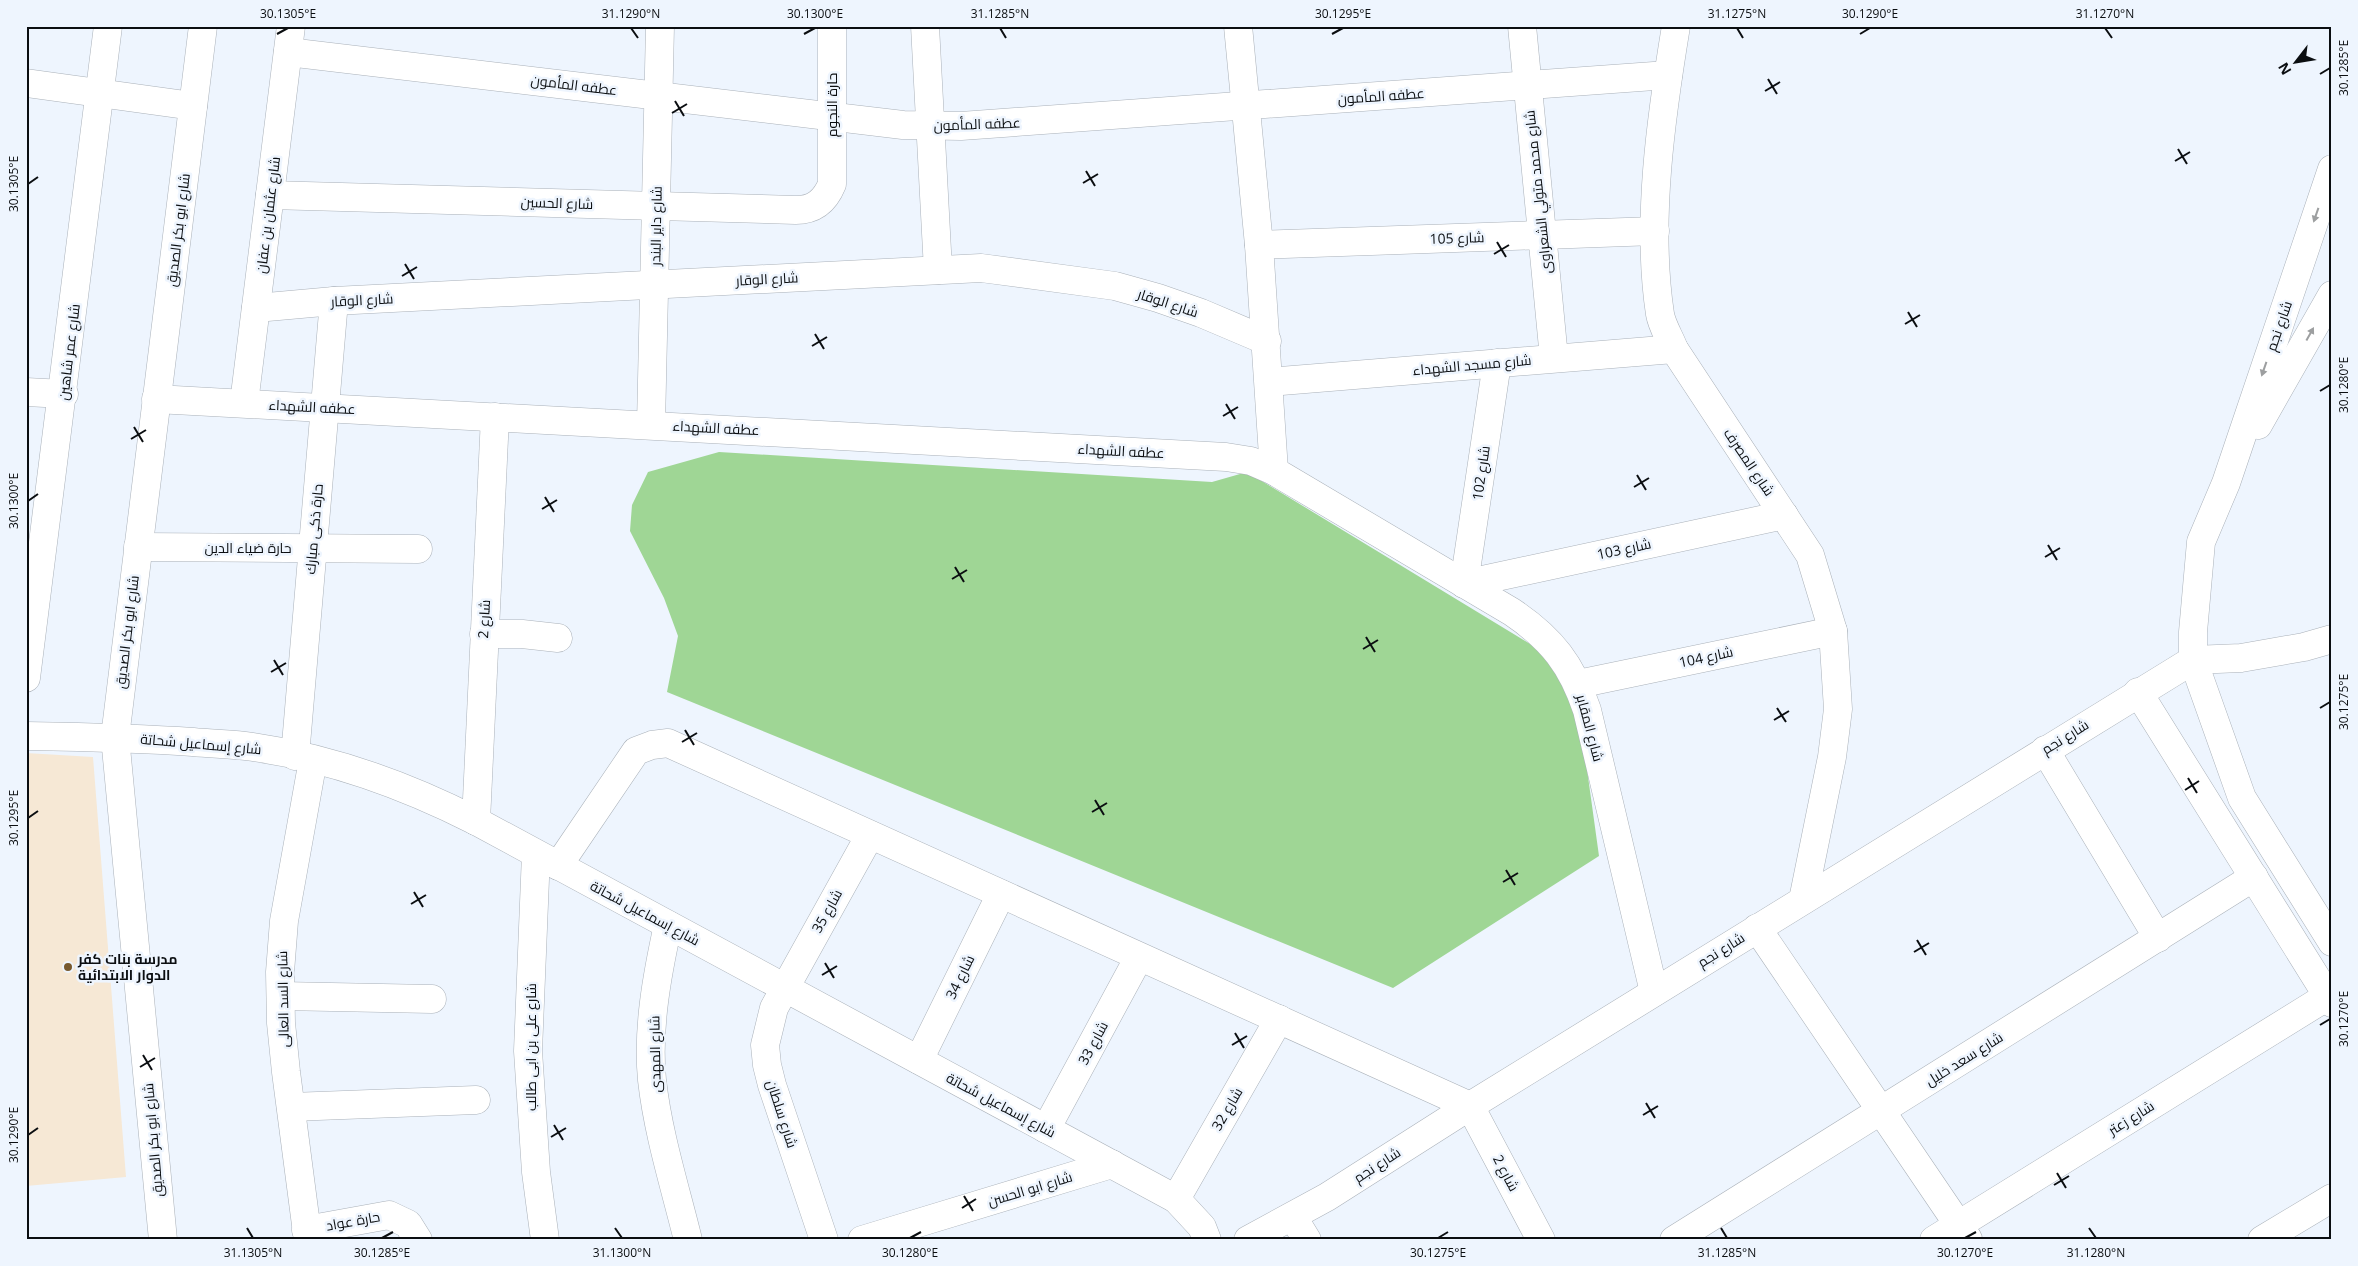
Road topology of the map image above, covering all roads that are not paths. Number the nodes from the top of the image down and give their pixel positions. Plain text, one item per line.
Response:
1 (108, 26) edge
2 (204, 26) edge
3 (660, 26) edge
4 (832, 26) edge
5 (925, 26) edge
6 (1238, 26) edge
7 (1522, 26) edge
8 (1676, 26) edge
9 (289, 39) edge
10 (1668, 75) junction
11 (26, 83) edge
12 (1528, 86) junction
13 (100, 93) junction
14 (659, 95) junction
15 (194, 106) junction
16 (1246, 106) junction
17 (832, 116) junction
18 (930, 126) junction
19 (2332, 169) edge
20 (832, 184) joint
21 (270, 195) junction
22 (656, 206) junction
23 (1655, 231) junction
24 (1542, 235) junction
25 (1259, 245) junction
26 (938, 270) junction
27 (655, 285) junction
28 (2332, 295) edge
29 (334, 301) junction
30 (256, 308) junction
31 (1267, 341) junction
32 (1674, 349) junction
33 (1554, 358) junction
34 (1497, 363) junction
35 (1269, 382) junction
36 (26, 392) edge
37 (64, 394) junction
38 (156, 399) junction
39 (244, 403) junction
40 (325, 408) junction
41 (495, 417) junction
42 (651, 425) junction
43 (1274, 472) junction
44 (2226, 483) junction
45 (1784, 515) junction
46 (138, 547) junction
47 (313, 549) junction
48 (418, 549) dead end
49 (1464, 584) junction
50 (1833, 631) junction
51 (484, 634) junction
52 (558, 638) dead end
53 (2332, 639) edge
54 (2194, 660) junction
55 (26, 678) edge
56 (1578, 684) junction
57 (2138, 692) junction
58 (26, 736) edge
59 (115, 737) junction
60 (2045, 750) junction
61 (304, 758) junction
62 (476, 821) junction
63 (870, 835) junction
64 (547, 860) junction
65 (2254, 877) junction
66 (1001, 894) junction
67 (1803, 900) junction
68 (668, 925) junction
69 (1757, 928) junction
70 (2158, 938) junction
71 (2332, 942) edge
72 (1139, 957) junction
73 (784, 988) junction
74 (1654, 992) junction
75 (281, 996) junction
76 (432, 999) dead end
77 (2330, 999) edge
78 (1278, 1019) junction
79 (919, 1060) junction
80 (476, 1100) dead end
81 (1470, 1106) junction
82 (290, 1107) junction
83 (1880, 1111) junction
84 (1046, 1129) junction
85 (1112, 1164) junction
86 (2332, 1198) edge
87 (1176, 1199) junction
88 (1293, 1217) junction
89 (1963, 1232) edge
90 (307, 1235) edge
91 (163, 1240) edge
92 (418, 1240) edge
93 (545, 1240) edge
94 (688, 1240) edge
95 (824, 1240) edge
96 (862, 1240) edge
97 (1208, 1240) edge
98 (1248, 1240) edge
99 (1307, 1240) edge
100 (1541, 1240) edge
101 (1674, 1240) edge
102 (1934, 1240) edge
103 (2262, 1240) edge

1 - 13 street, شارع عمر شاهين
2 - 15 street, شارع ابو بكر الصديق
3 - 14 street, شارع داير البندر
4 - 17 street, حارة النجوم
5 - 18 street
6 - 16 street
7 - 12 street, شارع محمد متولي الشعراوى
8 - 10 street, شارع المصرف
9 - 14 street, عطفه المأمون
9 - 21 street, شارع عثمان بن عفان
10 - 12 street, عطفه المأمون
10 - 23 street, شارع المصرف
11 - 13 street
12 - 16 street, عطفه المأمون
12 - 24 street, شارع محمد متولي الشعراوى
13 - 15 street
13 - 37 street, شارع عمر شاهين
14 - 17 street, عطفه المأمون
14 - 22 street, شارع داير البندر
15 - 38 street, شارع ابو بكر الصديق
16 - 18 street, عطفه المأمون
16 - 25 street
17 - 18 street, عطفه المأمون
17 - 20 street, حارة النجوم
18 - 26 street
19 -> 44 street, شارع نجم
20 - 22 street, شارع الحسين
21 - 22 street, شارع الحسين
21 - 30 street, شارع عثمان بن عفان
22 - 27 street, شارع داير البندر
23 - 24 street, شارع 105
23 - 32 street, شارع المصرف
24 - 25 street, شارع 105
24 - 33 street, شارع محمد متولي الشعراوى
25 - 31 street
26 - 27 street, شارع الوقار
26 - 31 street, شارع الوقار
27 - 29 street, شارع الوقار
27 - 42 street, شارع داير البندر
44 -> 28 street, شارع نجم
29 - 30 street, شارع الوقار
29 - 40 street, حارة ذكى مبارك
30 - 39 street, شارع عثمان بن عفان
31 - 35 street
32 - 33 street, شارع مسجد الشهداء
32 - 45 street, شارع المصرف
33 - 34 street, شارع مسجد الشهداء
34 - 35 street, شارع مسجد الشهداء
34 - 49 street, شارع 102
35 - 43 street
36 - 37 street
37 - 55 street, شارع عمر شاهين
38 - 39 street, عطفه الشهداء
38 - 46 street, شارع ابو بكر الصديق
39 - 40 street, عطفه الشهداء
40 - 41 street, عطفه الشهداء
40 - 47 street, حارة ذكى مبارك
41 - 42 street, عطفه الشهداء
41 - 51 street, شارع 2
42 - 43 street, عطفه الشهداء
43 - 49 street, شارع المقابر
44 - 54 street, شارع نجم
45 - 49 street, شارع 103
45 - 50 street, شارع المصرف
46 - 47 street, حارة ضياء الدين
46 - 59 street, شارع ابو بكر الصديق
47 - 48 street, حارة ضياء الدين
47 - 61 street, حارة ذكى مبارك
49 - 56 street, شارع المقابر
50 - 56 street, شارع 104
50 - 67 street, شارع المصرف
51 - 52 street
51 - 62 street, شارع 2
53 - 54 street, شارع نجم
54 - 57 street, شارع نجم
54 - 71 street
56 - 74 street, شارع المقابر
57 - 60 street, شارع نجم
57 - 65 street
58 - 59 street, شارع إسماعيل شحاتة
59 - 61 street, شارع إسماعيل شحاتة
59 - 91 street, شارع ابو بكر الصديق
60 - 67 street, شارع نجم
60 - 70 street
61 - 62 street, شارع إسماعيل شحاتة
61 - 75 street, شارع السد العالى
62 - 64 street, شارع إسماعيل شحاتة
63 - 64 street
63 - 66 street
63 - 73 street, شارع 35
64 - 68 street, شارع إسماعيل شحاتة
64 - 93 street, شارع على بن ابى طالب
65 - 70 street, شارع سعد خليل
65 - 77 street
66 - 72 street
66 - 79 street, شارع 34
67 - 69 street, شارع نجم
68 - 73 street, شارع إسماعيل شحاتة
68 - 94 street, شارع المهدى
69 - 74 street, شارع نجم
69 - 83 street
70 - 83 street, شارع سعد خليل
72 - 78 street
72 - 84 street, شارع 33
73 - 79 street, شارع إسماعيل شحاتة
73 - 95 street, شارع سلطان
74 - 81 street, شارع نجم
75 - 76 street
75 - 82 street, شارع السد العالى
77 - 89 street, شارع زعتر
78 - 81 street
78 - 87 street, شارع 32
79 - 84 street, شارع إسماعيل شحاتة
80 - 82 street
81 - 88 street, شارع نجم
81 - 100 street, شارع 2
82 - 90 street, شارع السد العالى
83 - 89 street
83 - 101 street, شارع سعد خليل
84 - 85 street, شارع إسماعيل شحاتة
85 - 87 street, شارع إسماعيل شحاتة
85 - 96 street, شارع ابو الحسن
86 - 103 street
87 - 97 street, شارع إسماعيل شحاتة
88 - 98 street, شارع نجم
88 - 99 street
89 - 102 street, شارع زعتر
90 - 92 street, حارة عواد

